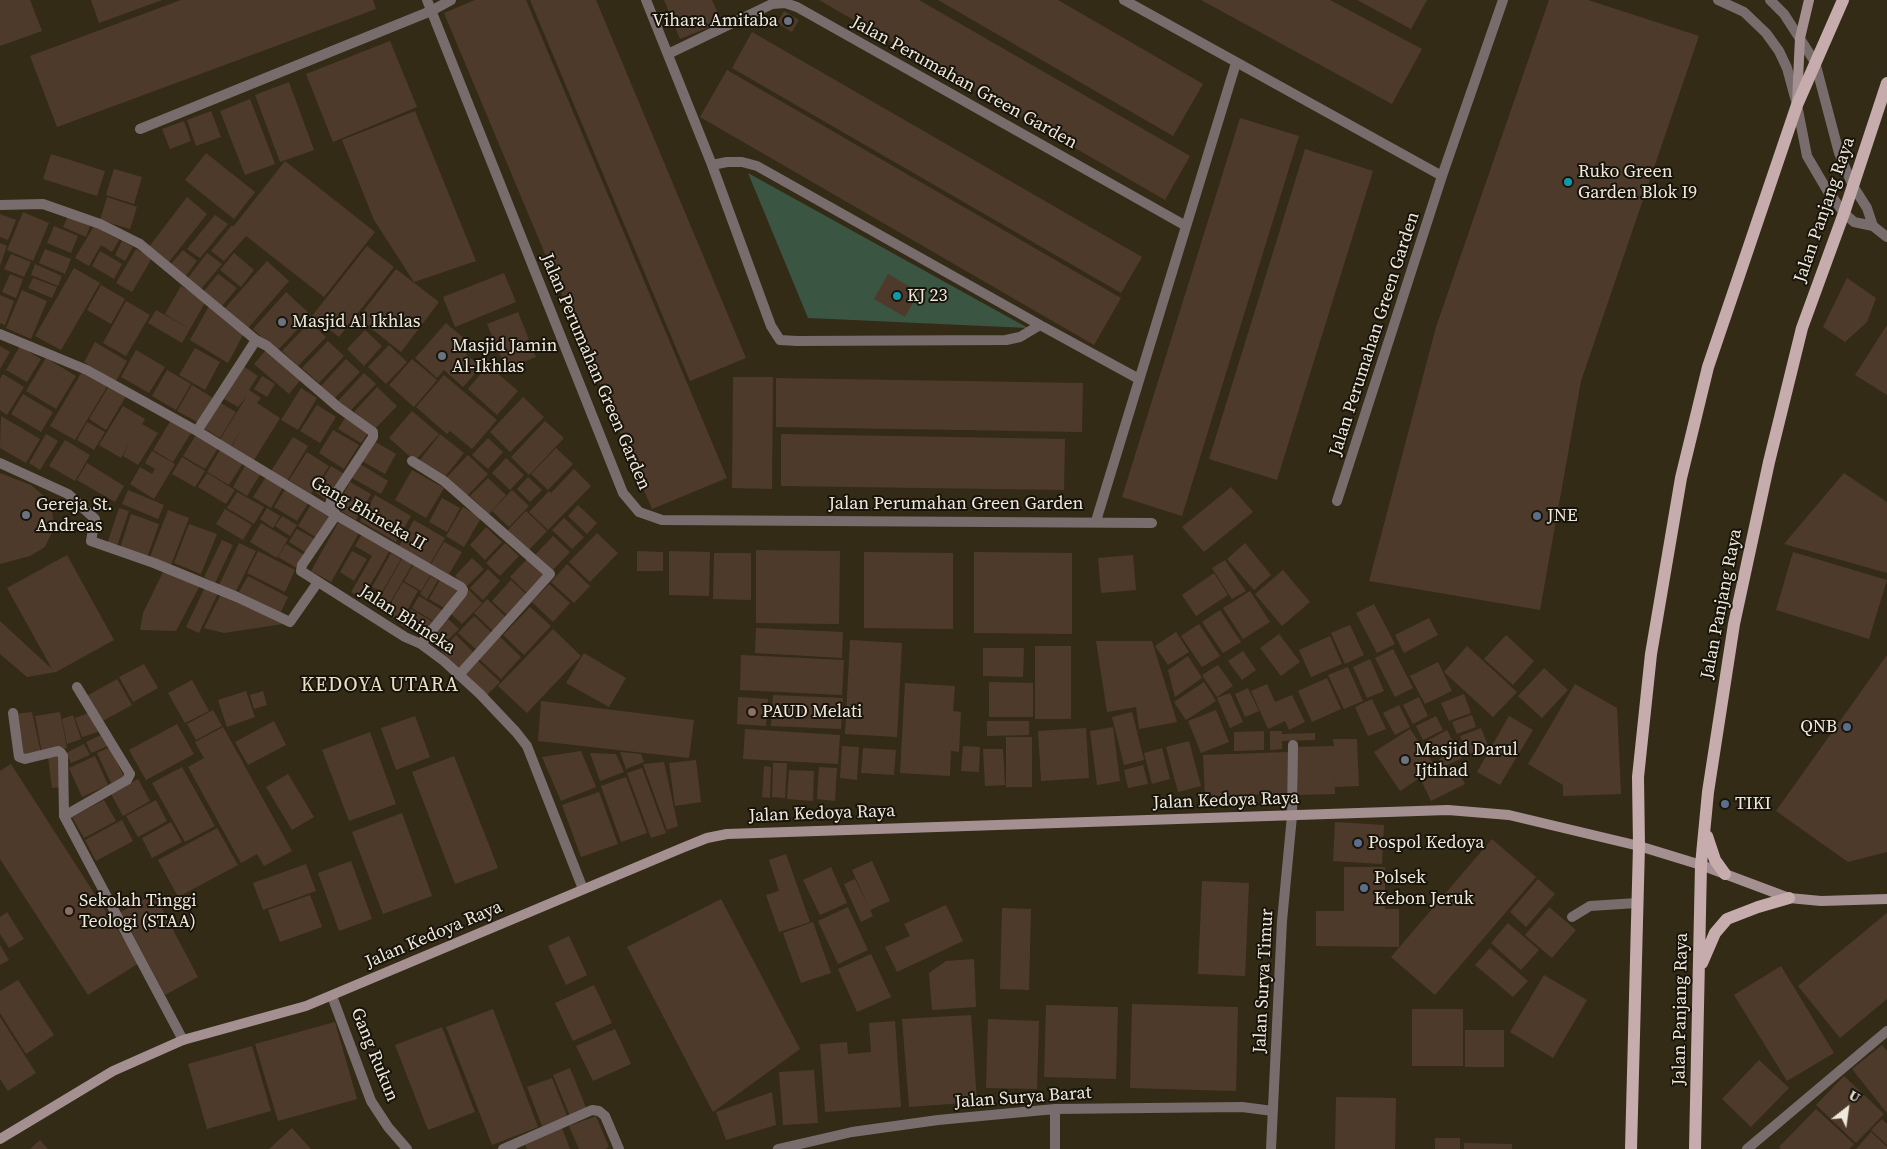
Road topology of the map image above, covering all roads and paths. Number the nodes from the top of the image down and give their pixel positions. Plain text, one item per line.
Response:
1 (427, 0) edge
2 (451, 0) edge
3 (646, 0) edge
4 (1124, 0) edge
5 (1503, 0) edge
6 (1718, 0) edge
7 (1770, 0) edge
8 (1809, 0) edge
9 (1843, 0) edge
10 (431, 11) junction
11 (1800, 38) junction
12 (668, 54) junction
13 (1815, 62) junction
14 (1236, 63) junction
15 (1887, 83) edge
16 (1797, 105) junction
17 (140, 129) dead end
18 (712, 165) junction
19 (1442, 176) junction
20 (1853, 186) junction
21 (0, 206) edge
22 (1844, 213) junction
23 (1186, 226) junction
24 (1873, 226) junction
25 (1887, 237) edge
26 (1040, 325) junction
27 (0, 334) edge
28 (256, 340) junction
29 (1139, 379) junction
30 (197, 431) junction
31 (412, 461) dead end
32 (0, 463) edge
33 (1337, 501) dead end
34 (336, 515) junction
35 (1096, 521) junction
36 (1152, 523) dead end
37 (318, 582) junction
38 (421, 644) junction
39 (459, 675) junction
40 (77, 686) dead end
41 (13, 713) dead end
42 (1293, 745) dead end
43 (64, 816) junction
44 (1292, 816) junction
45 (1705, 826) junction
46 (1639, 846) junction
47 (1701, 865) junction
48 (1725, 874) junction
49 (583, 889) junction
50 (1789, 898) junction
51 (1887, 899) edge
52 (1637, 903) junction
53 (1572, 917) dead end
54 (1700, 968) junction
55 (332, 996) junction
56 (1887, 1031) edge
57 (183, 1040) junction
58 (1055, 1109) junction
59 (1273, 1111) junction
60 (0, 1139) edge
61 (407, 1149) edge
62 (503, 1149) edge
63 (619, 1149) edge
64 (778, 1149) edge
65 (1055, 1149) edge
66 (1272, 1149) edge
67 (1631, 1149) edge
68 (1695, 1149) edge
69 (1748, 1149) edge

1 - 10 street, Jalan Perumahan Green Garden
2 - 10 street
3 - 12 street
4 - 14 street
5 - 19 street, Jalan Perumahan Green Garden
6 - 16 street
7 - 11 street
8 - 11 street
9 - 13 main road
10 - 17 street
10 - 35 street, Jalan Perumahan Green Garden
11 - 13 street
11 - 16 street
12 - 18 street
12 - 23 street, Jalan Perumahan Green Garden
13 - 16 main road
13 - 20 street
14 - 19 street
14 - 23 street, Jalan Perumahan Green Garden
15 - 20 main road, Jalan Panjang Raya
16 - 22 street
16 - 46 main road
18 - 26 street
18 - 26 street
19 - 33 street, Jalan Perumahan Green Garden
20 - 22 main road, Jalan Panjang Raya
20 - 24 street
21 - 28 street
22 - 24 street
22 - 45 main road, Jalan Panjang Raya
23 - 29 street, Jalan Perumahan Green Garden
24 - 25 street
26 - 29 street
27 - 30 street, Gang Bhineka II
28 - 30 street
28 - 34 street
29 - 35 street, Jalan Perumahan Green Garden
30 - 34 street, Gang Bhineka II
31 - 39 street
32 - 37 street
34 - 37 street, Jalan Bhineka
34 - 38 street, Gang Bhineka II
35 - 36 street, Jalan Perumahan Green Garden
37 - 38 street, Jalan Bhineka
38 - 39 street, Jalan Bhineka
39 - 49 street, Jalan Bhineka
40 - 43 street
41 - 43 street
42 - 44 street, Jalan Surya Timur
43 - 57 street
44 - 46 street, Jalan Kedoya Raya
44 - 49 street, Jalan Kedoya Raya
44 - 59 street, Jalan Surya Timur
45 - 47 main road, Jalan Panjang Raya
45 - 48 main road
46 - 47 street, Jalan Kedoya Raya
46 - 52 main road
47 - 48 street, Jalan Kedoya Raya
47 - 54 main road, Jalan Panjang Raya
48 - 50 street, Jalan Kedoya Raya
49 - 55 street, Jalan Kedoya Raya
50 - 51 street, Jalan Kedoya Raya
50 - 54 main road
52 - 53 street
52 - 67 main road
54 - 68 main road, Jalan Panjang Raya
55 - 57 street, Jalan Kedoya Raya
55 - 61 street, Gang Rukun
56 - 69 street
57 - 60 street, Jalan Kedoya Raya
58 - 59 street, Jalan Surya Barat
58 - 64 street, Jalan Surya Barat
58 - 65 street
59 - 66 street, Jalan Surya Timur
62 - 63 street

